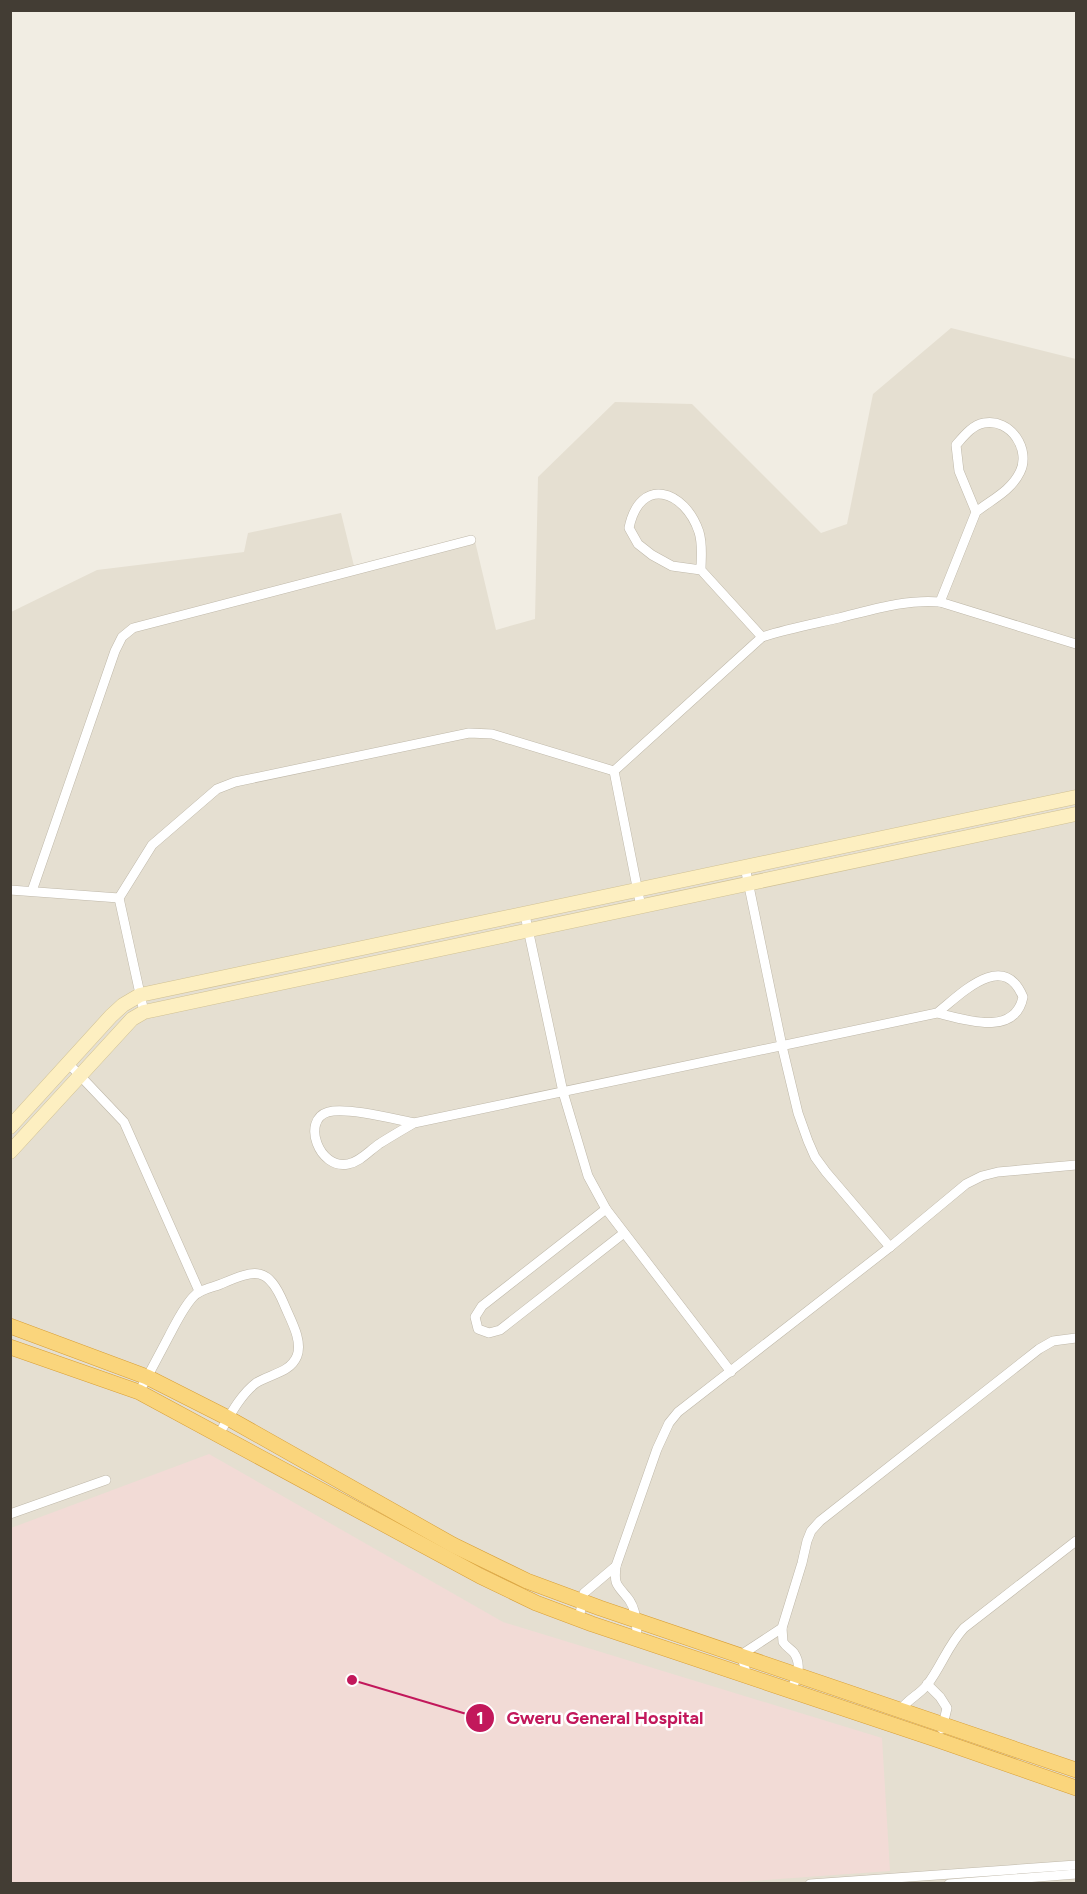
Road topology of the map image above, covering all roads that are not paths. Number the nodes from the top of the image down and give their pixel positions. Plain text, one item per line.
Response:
1 (975, 512) junction
2 (471, 540) dead end
3 (701, 570) junction
4 (940, 602) junction
5 (762, 637) junction
6 (1077, 644) edge
7 (614, 771) junction
8 (1077, 797) edge
9 (1077, 814) edge
10 (745, 867) junction
11 (749, 883) junction
12 (10, 890) edge
13 (32, 891) junction
14 (638, 891) junction
15 (119, 898) junction
16 (641, 907) junction
17 (525, 915) junction
18 (528, 930) junction
19 (140, 995) junction
20 (144, 1012) junction
21 (937, 1013) junction
22 (782, 1046) junction
23 (68, 1063) junction
24 (80, 1075) junction
25 (563, 1092) junction
26 (414, 1123) junction
27 (10, 1127) edge
28 (10, 1152) edge
29 (1077, 1165) edge
30 (606, 1209) junction
31 (624, 1233) junction
32 (891, 1247) junction
33 (199, 1292) junction
34 (10, 1326) edge
35 (1077, 1338) edge
36 (10, 1347) edge
37 (731, 1372) junction
38 (147, 1377) junction
39 (139, 1392) junction
40 (228, 1418) junction
41 (219, 1434) junction
42 (274, 1444) junction
43 (266, 1460) junction
44 (106, 1480) dead end
45 (349, 1486) junction
46 (342, 1501) junction
47 (10, 1514) edge
48 (1077, 1541) edge
49 (434, 1543) junction
50 (616, 1566) junction
51 (581, 1602) junction
52 (579, 1620) junction
53 (636, 1621) junction
54 (782, 1628) junction
55 (636, 1640) junction
56 (742, 1656) junction
57 (798, 1675) junction
58 (747, 1677) junction
59 (927, 1684) junction
60 (790, 1692) junction
61 (900, 1710) junction
62 (944, 1724) junction
63 (892, 1725) junction
64 (938, 1740) junction
65 (1077, 1770) edge
66 (1077, 1788) edge
67 (1077, 1864) edge
68 (1010, 1868) junction
69 (1077, 1874) edge
70 (1011, 1879) junction
71 (810, 1884) edge
72 (949, 1884) edge

1 - 1 street
1 - 4 street
2 - 13 street
3 - 3 street
3 - 5 street
4 - 5 street
4 - 6 street
5 - 7 street
7 - 14 street
7 - 15 street
8 - 10 main road
9 - 11 main road
10 - 11 street
10 - 14 main road
11 - 16 main road
11 - 22 street
12 - 13 street
13 - 15 street
14 - 16 street
14 - 17 main road
15 - 19 street
16 - 18 main road
17 - 18 street
17 - 19 main road
18 - 20 main road
18 - 25 street
19 - 20 street
19 - 23 main road
20 - 24 main road
21 - 21 street
21 - 22 street
22 - 25 street
22 - 32 street
23 - 24 street
23 - 27 main road
24 - 28 main road
24 - 33 street
25 - 26 street
25 - 30 street
26 - 26 street
29 - 32 street
30 - 31 street
30 - 31 street
31 - 37 street
32 - 37 street
33 - 38 street
33 - 40 street
34 - 38 highway
35 - 54 street
36 - 39 highway
37 - 50 street
38 - 39 street
38 - 40 highway
39 - 41 highway
40 - 41 street
40 - 42 highway
41 - 43 highway
42 - 43 highway
42 - 45 highway
43 - 46 highway
44 - 47 street
45 - 46 highway
45 - 49 highway
46 - 49 highway
48 - 59 street
49 - 51 highway
49 - 52 highway
50 - 51 street
50 - 53 street
51 - 52 street
51 - 53 highway
52 - 55 highway
53 - 55 street
53 - 56 highway
54 - 56 street
54 - 57 street
55 - 58 highway
56 - 57 highway
56 - 58 street
57 - 60 street
57 - 61 highway
58 - 60 highway
59 - 61 street
59 - 62 street
60 - 63 highway
61 - 62 highway
61 - 63 street
62 - 64 street
62 - 65 highway
63 - 64 highway
64 - 66 highway
67 - 68 street
68 - 70 street
68 - 71 street
69 - 70 street
70 - 72 street

